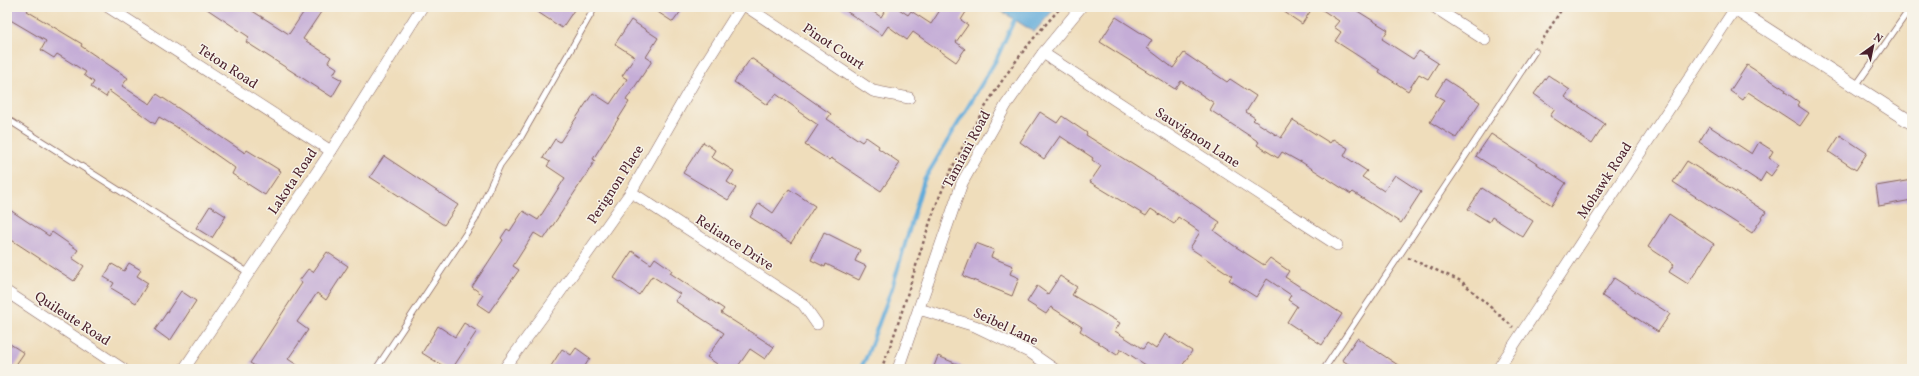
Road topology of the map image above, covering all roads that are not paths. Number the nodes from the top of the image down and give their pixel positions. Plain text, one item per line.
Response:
1 (108, 7) edge
2 (422, 7) edge
3 (595, 7) edge
4 (741, 7) edge
5 (748, 7) edge
6 (1081, 7) edge
7 (1434, 7) edge
8 (1911, 7) edge
9 (1734, 8) edge
10 (1485, 40) dead end
11 (1535, 51) road end
12 (1042, 53) junction
13 (1855, 87) junction
14 (909, 98) dead end
15 (7, 119) edge
16 (1912, 123) edge
17 (331, 151) junction
18 (631, 192) junction
19 (1336, 245) dead end
20 (249, 273) junction
21 (7, 292) edge
22 (919, 309) junction
23 (817, 324) dead end
24 (124, 369) edge
25 (184, 369) edge
26 (376, 369) edge
27 (504, 369) edge
28 (898, 369) edge
29 (1054, 369) edge
30 (1324, 369) edge
31 (1498, 369) edge

1 - 17 street, Teton Road
2 - 17 street, Lakota Road
3 - 26 lane
4 - 18 street, Perignon Place
5 - 14 street, Pinot Court
6 - 12 street, Tamiani Road
7 - 10 street
8 - 13 lane
9 - 13 street
9 - 31 street, Mohawk Road
11 - 30 lane
12 - 19 street, Sauvignon Lane
12 - 22 street, Tamiani Road
13 - 16 street
15 - 20 lane
17 - 20 street, Lakota Road
18 - 23 street, Reliance Drive
18 - 27 street, Perignon Place
20 - 25 street, Lakota Road
21 - 24 street, Quileute Road
22 - 28 street, Tamiani Road
22 - 29 street, Seibel Lane

